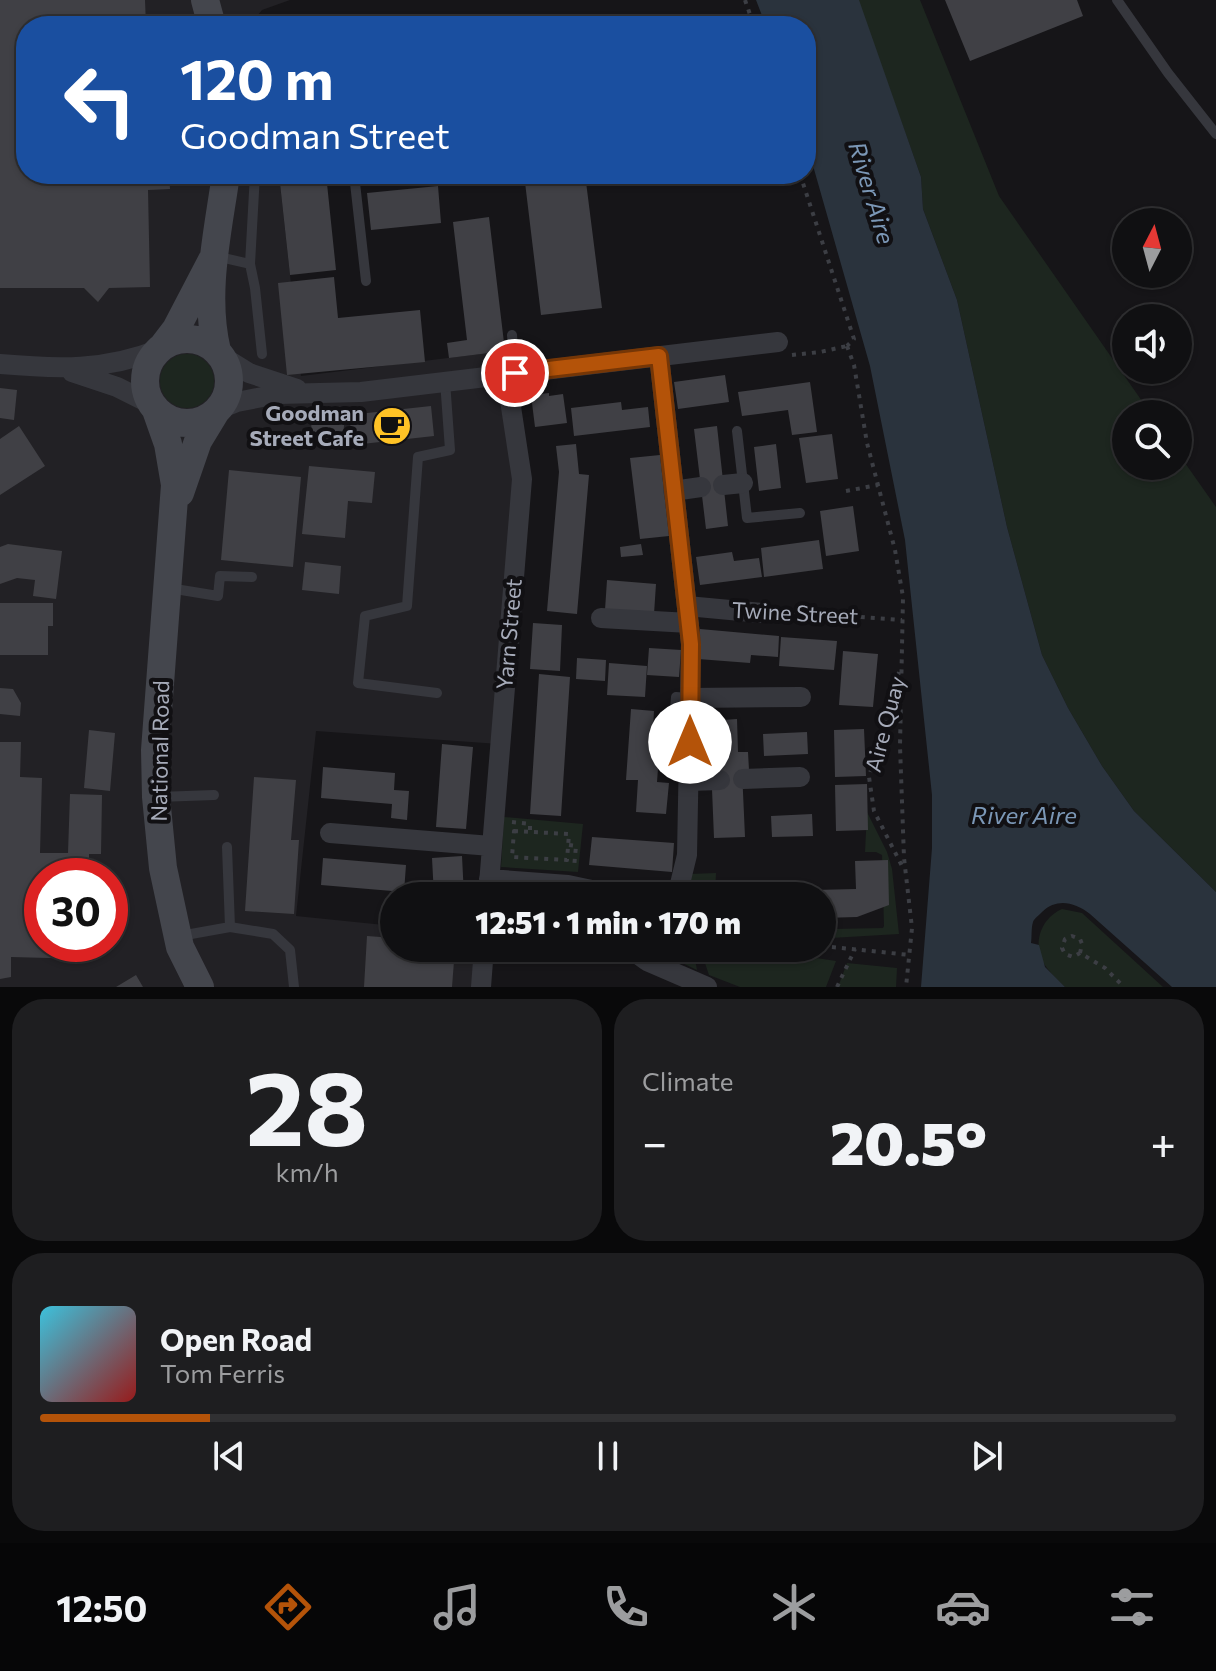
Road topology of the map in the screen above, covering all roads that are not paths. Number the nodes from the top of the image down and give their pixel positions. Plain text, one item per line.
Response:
1 (1117, 0) edge
2 (1216, 134) edge
3 (224, 184) edge
4 (254, 184) edge
5 (355, 184) edge
6 (213, 257) junction
7 (250, 264) junction
8 (366, 281) dead end
9 (512, 335) dead end
10 (778, 342) road end
11 (162, 348) junction
12 (219, 353) junction
13 (262, 354) dead end
14 (659, 356) junction
15 (0, 364) edge
16 (60, 369) junction
17 (510, 373) junction
18 (445, 381) junction
19 (305, 392) junction
20 (155, 408) junction
21 (216, 412) junction
22 (737, 431) dead end
23 (701, 487) dead end
24 (673, 491) junction
25 (175, 509) junction
26 (800, 513) dead end
27 (252, 577) dead end
28 (167, 587) junction
29 (762, 613) road end
30 (688, 615) junction
31 (601, 618) dead end
32 (437, 693) dead end
33 (801, 697) dead end
34 (690, 698) junction
35 (690, 772) junction
36 (800, 777) dead end
37 (743, 779) dead end
38 (720, 780) dead end
39 (214, 795) dead end
40 (156, 797) junction
41 (330, 833) dead end
42 (491, 846) junction
43 (227, 847) dead end
44 (489, 882) edge
45 (680, 882) edge
46 (230, 927) junction
47 (178, 937) junction
48 (483, 962) edge
49 (649, 962) edge
50 (200, 987) edge
51 (294, 987) edge
52 (481, 987) edge
53 (707, 987) edge

1 - 2 lane
3 - 6 street
4 - 7 lane
5 - 8 lane
6 - 7 lane
6 - 11 street
6 - 12 street
7 - 13 lane
9 - 17 lane
10 - 14 street
11 - 12 street
11 - 16 street
11 - 20 street
12 - 19 street
12 - 21 street
14 - 17 street
14 - 24 street
15 - 16 street
16 - 20 street
17 - 18 street
17 - 42 street, Yarn Street
18 - 19 street
18 - 32 lane
19 - 21 street
20 - 21 street
20 - 25 street, National Road
21 - 25 street, National Road
22 - 26 lane
23 - 24 street
24 - 30 street
25 - 28 street, National Road
27 - 28 lane
28 - 40 street, National Road
29 - 30 street, Twine Street
30 - 31 street, Twine Street
30 - 34 street
33 - 34 street
34 - 35 street
35 - 38 street
35 - 45 street
36 - 37 street
39 - 40 lane
40 - 47 street, National Road
41 - 42 street
42 - 44 street, Yarn Street
43 - 46 lane
46 - 47 lane
46 - 51 lane
47 - 50 street, National Road
48 - 52 street
49 - 53 street

